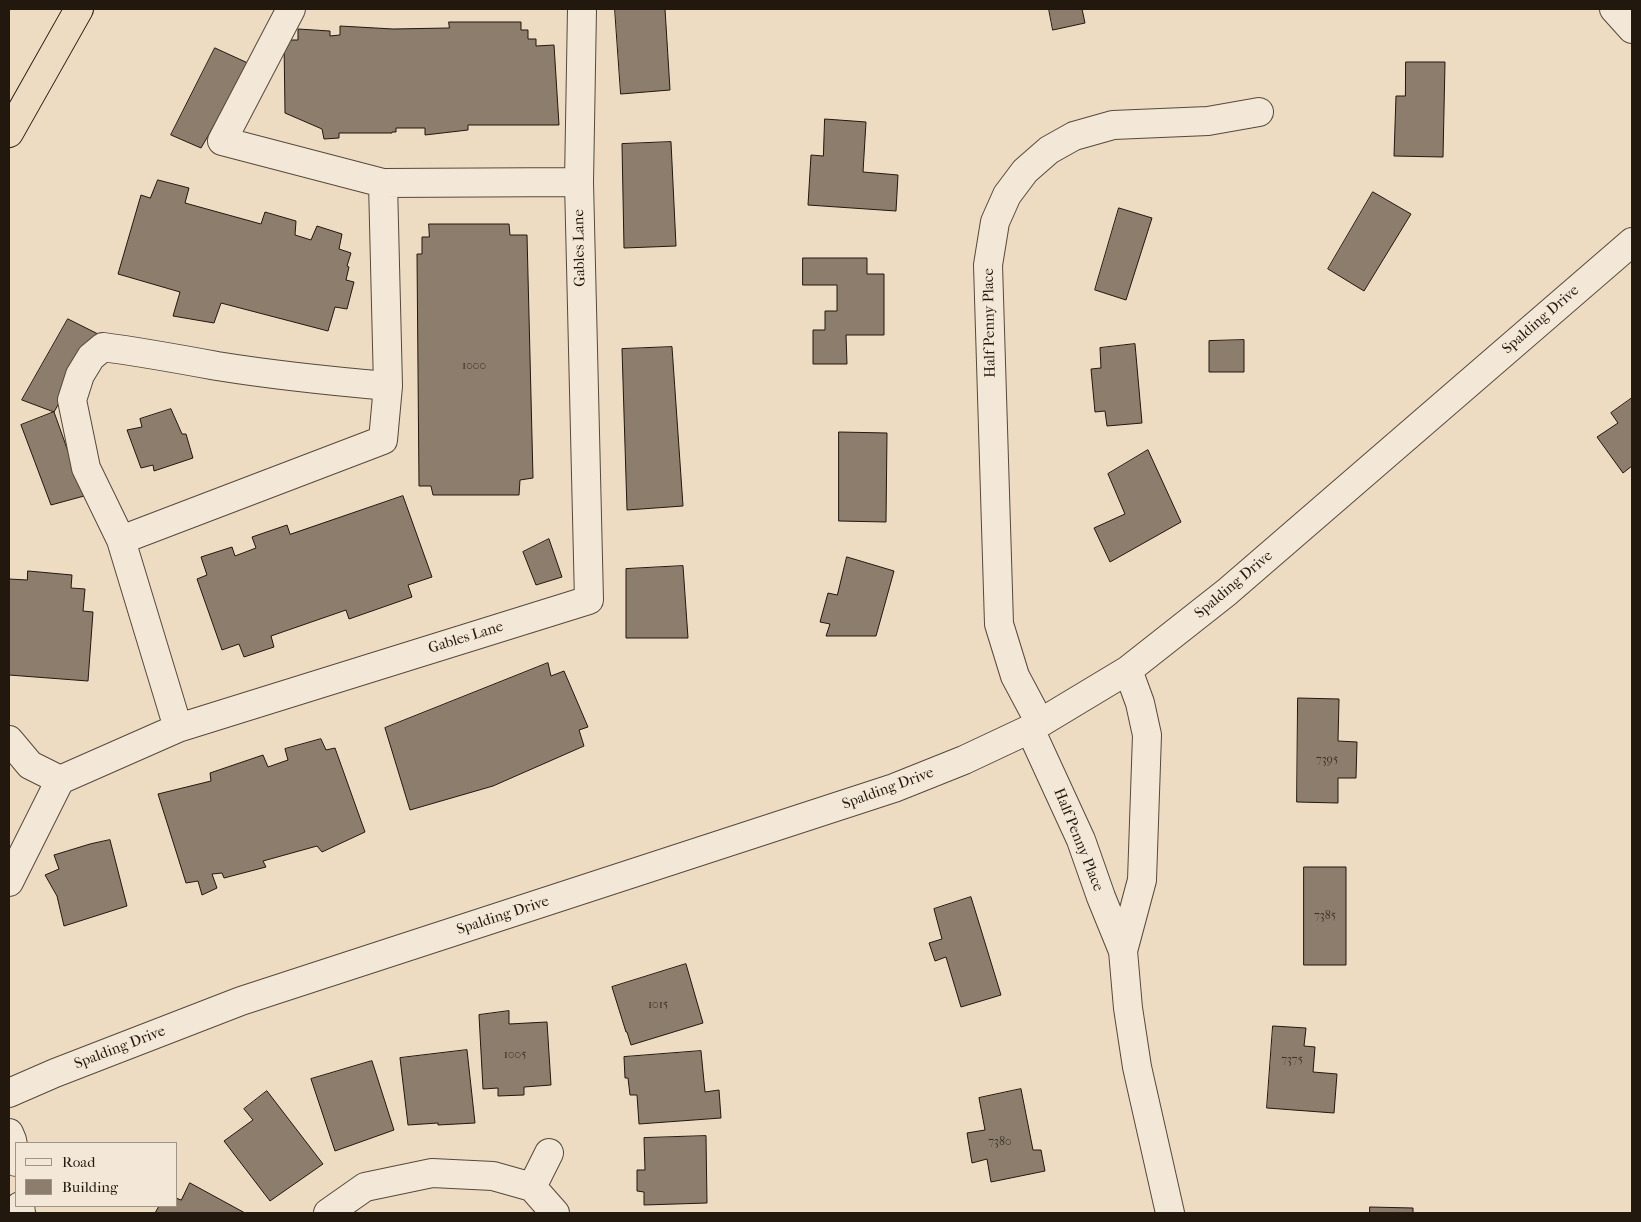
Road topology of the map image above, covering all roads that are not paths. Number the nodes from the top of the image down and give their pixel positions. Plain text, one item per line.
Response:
1 (79, 9) edge
2 (291, 9) edge
3 (582, 9) edge
4 (1614, 9) edge
5 (1632, 29) edge
6 (1259, 112) dead end
7 (9, 133) edge
8 (579, 182) junction
9 (383, 183) junction
10 (1632, 242) edge
11 (388, 386) junction
12 (121, 540) junction
13 (1128, 670) junction
14 (1035, 726) junction
15 (178, 728) junction
16 (9, 740) edge
17 (60, 780) junction
18 (9, 882) edge
19 (1123, 951) junction
20 (9, 1093) edge
21 (9, 1132) edge
22 (549, 1153) dead end
23 (15, 1156) edge
24 (532, 1187) junction
25 (328, 1213) edge
26 (555, 1213) edge
27 (1170, 1213) edge

1 - 7 highway
2 - 9 street
3 - 8 street, Gables Lane
4 - 5 street
6 - 14 street, Half Penny Place
8 - 9 street
8 - 15 street, Gables Lane
9 - 11 street
10 - 13 street, Spalding Drive
11 - 12 street
11 - 12 street
12 - 15 street
13 - 14 street, Spalding Drive
13 - 19 street
14 - 19 street, Half Penny Place
14 - 20 street, Spalding Drive
15 - 17 street, Gables Lane
16 - 17 street
17 - 18 street
19 - 27 street
21 - 23 street
22 - 24 street
24 - 25 street
24 - 26 street

